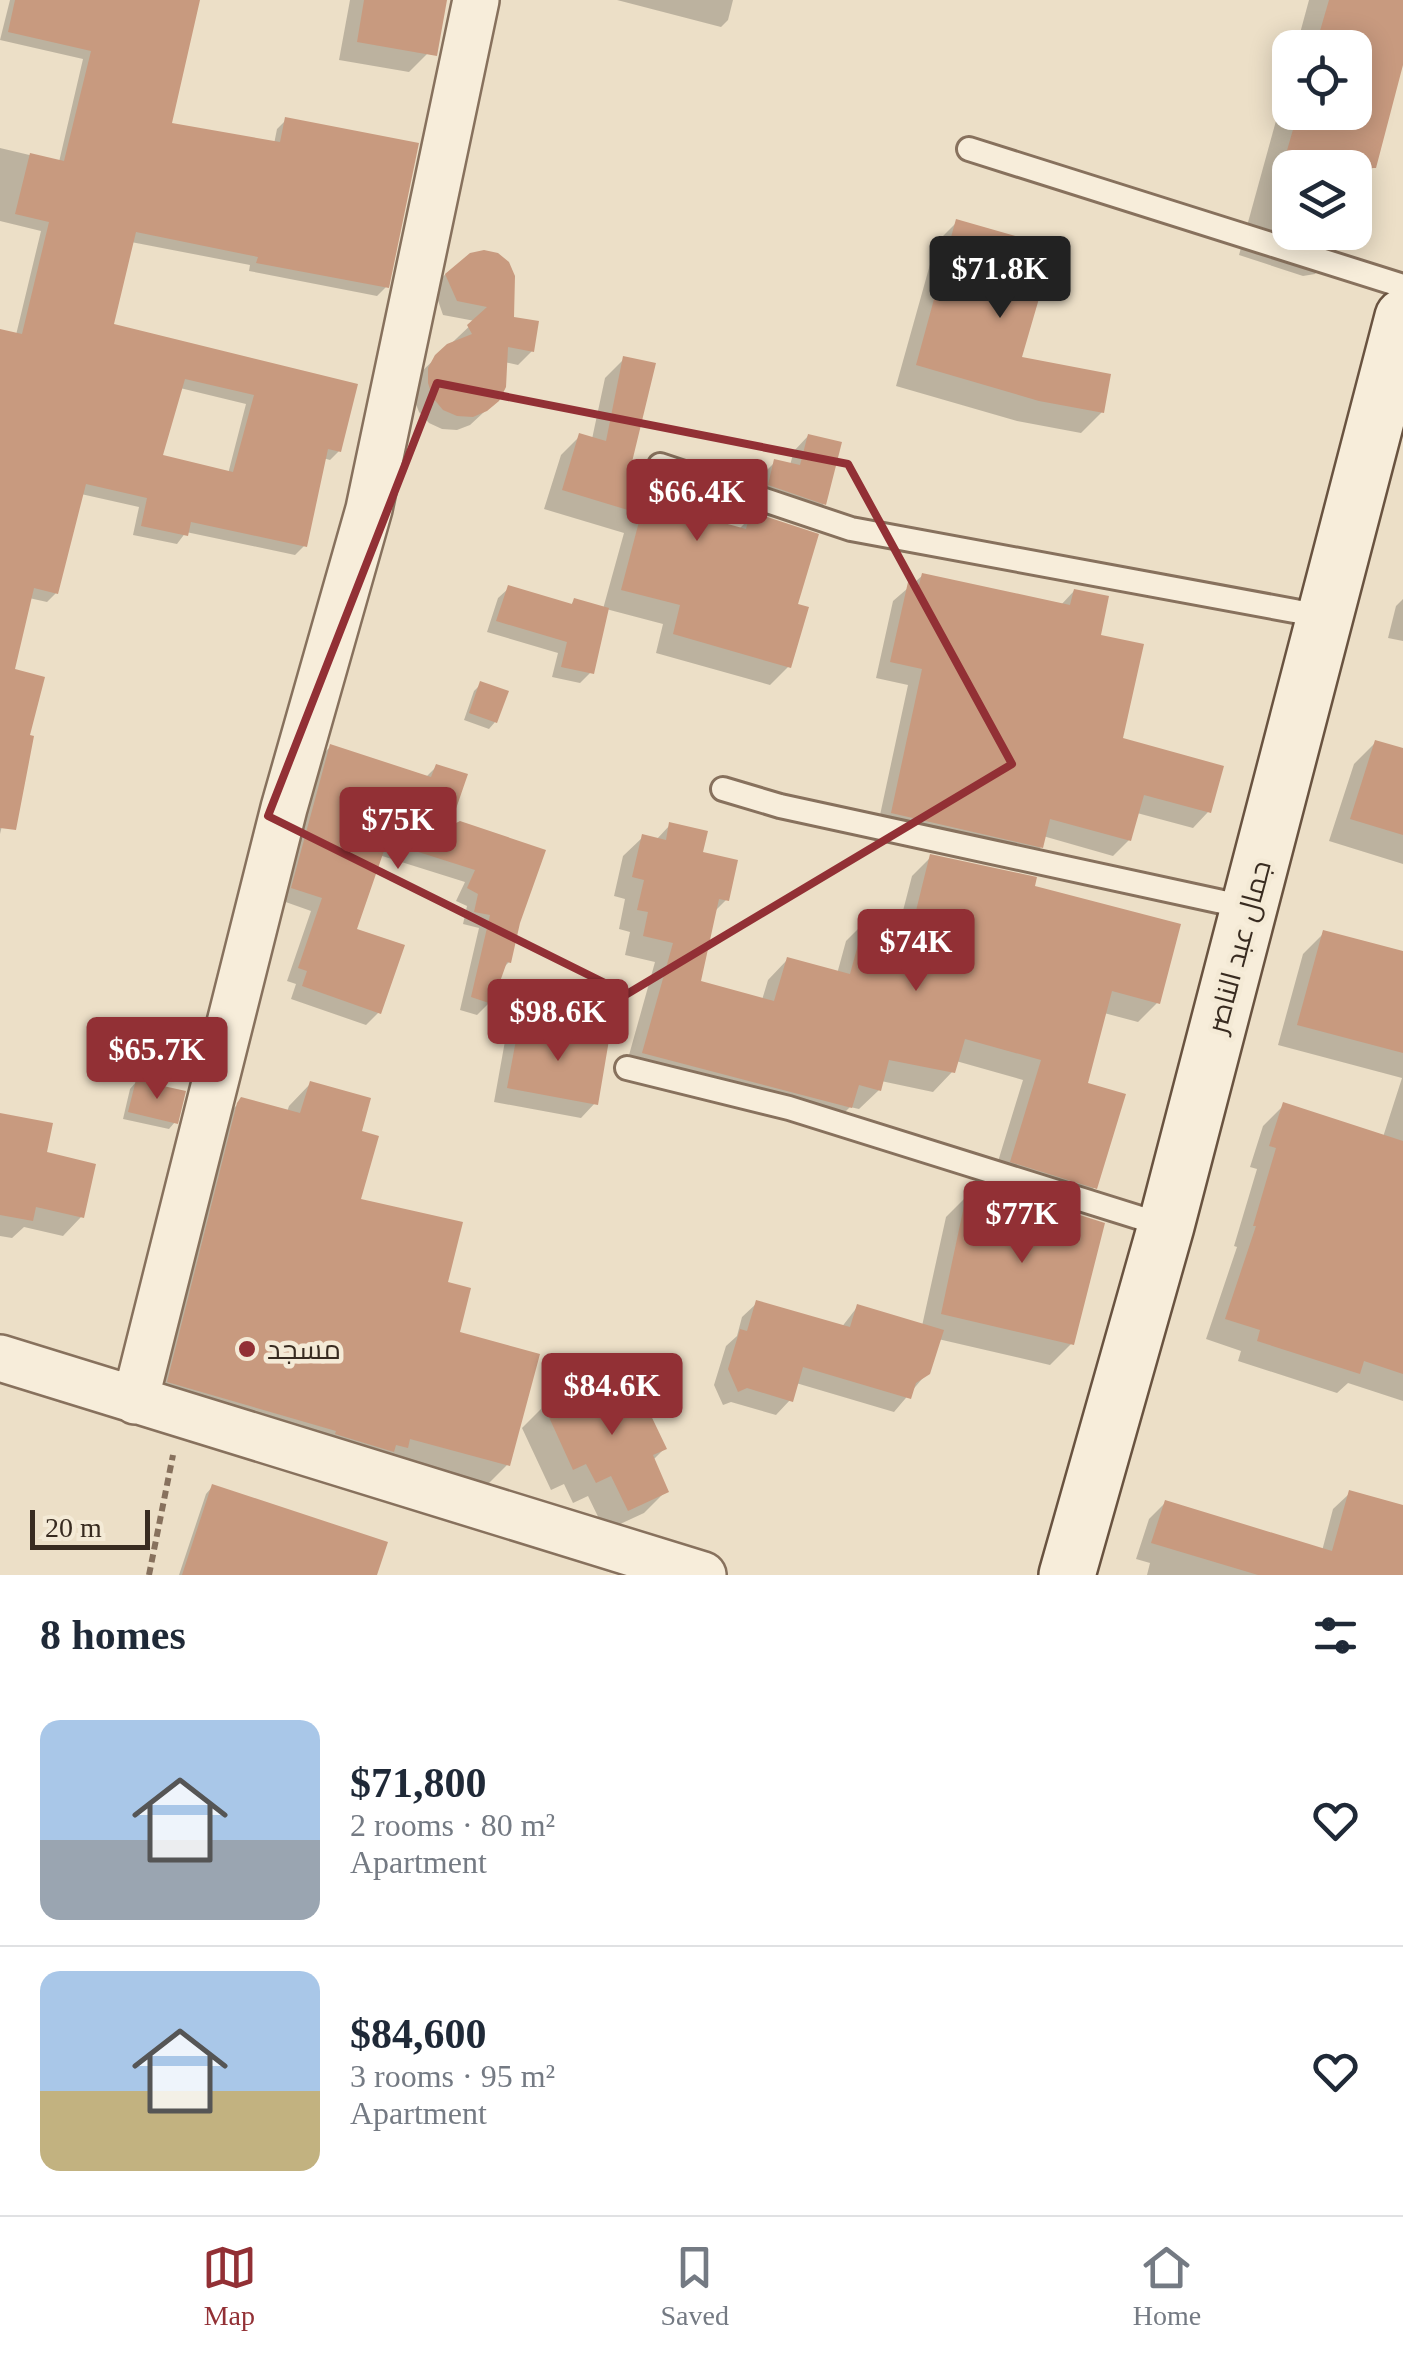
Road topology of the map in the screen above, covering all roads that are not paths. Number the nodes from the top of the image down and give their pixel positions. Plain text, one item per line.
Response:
1 (476, 0) edge
2 (970, 149) dead end
3 (1403, 286) edge
4 (1403, 317) edge
5 (660, 466) dead end
6 (1327, 617) junction
7 (723, 789) dead end
8 (1250, 908) junction
9 (627, 1068) dead end
10 (1166, 1226) junction
11 (0, 1358) edge
12 (134, 1401) junction
13 (703, 1575) edge
14 (1067, 1575) edge

1 - 12 street
2 - 3 lane
4 - 6 main road, جمال عبد الناصر
5 - 6 lane
6 - 8 main road, جمال عبد الناصر
7 - 8 lane
8 - 10 main road, جمال عبد الناصر
9 - 10 lane
10 - 14 main road, جمال عبد الناصر
11 - 12 street
12 - 13 street

